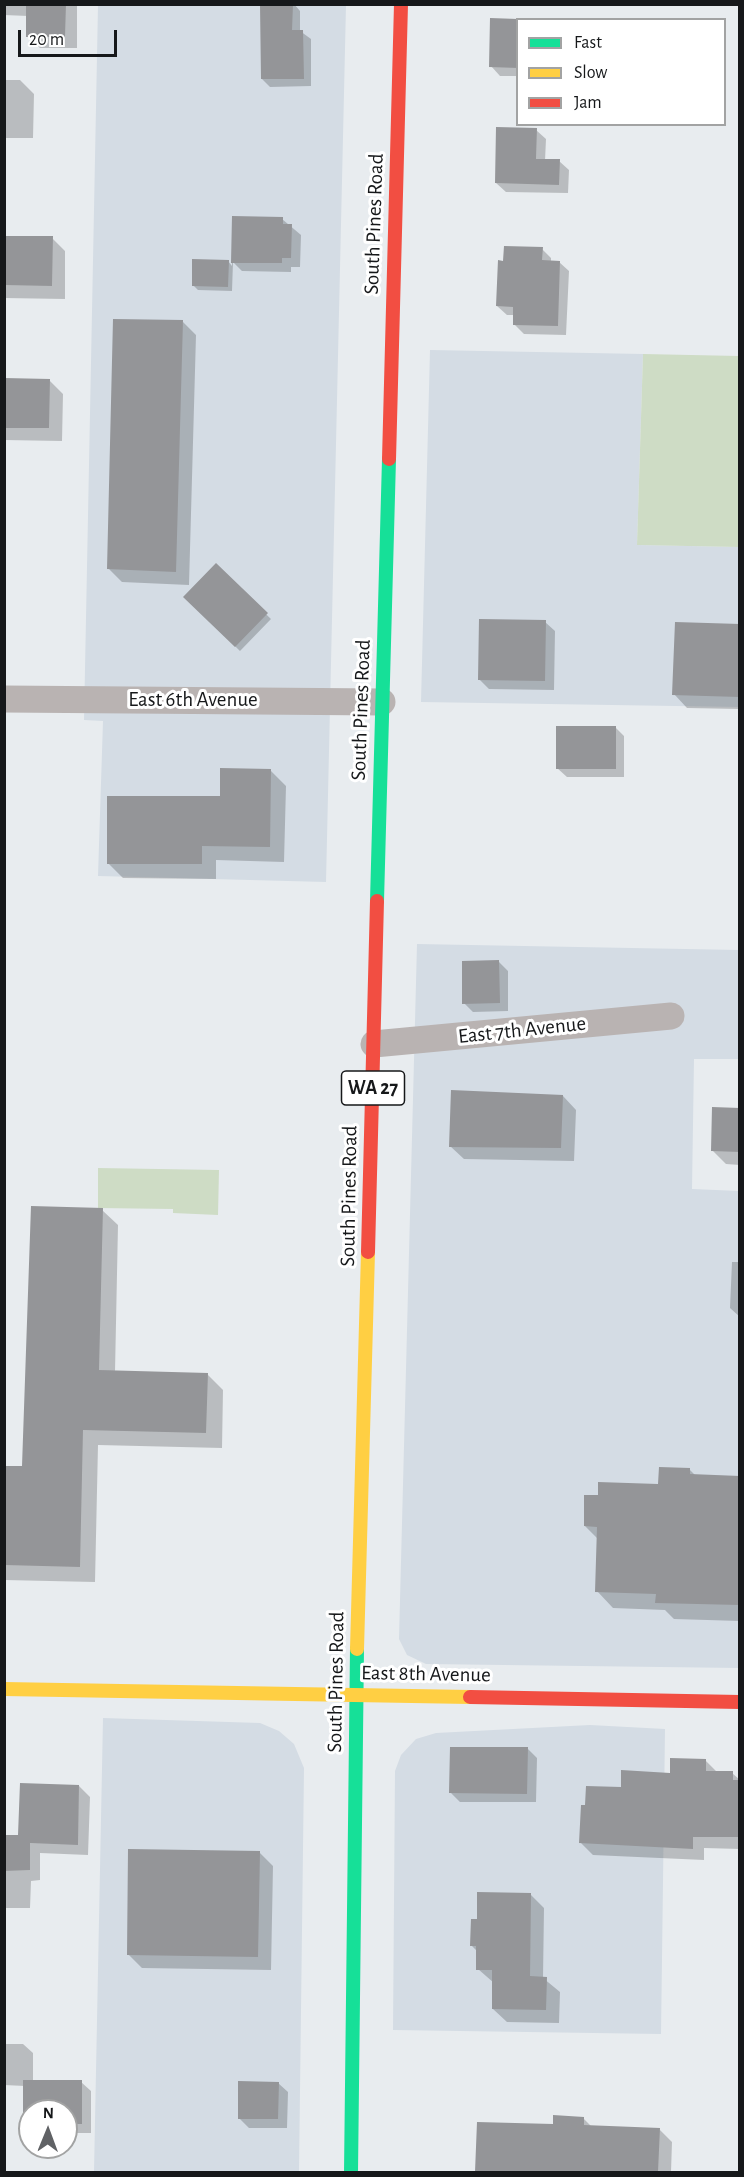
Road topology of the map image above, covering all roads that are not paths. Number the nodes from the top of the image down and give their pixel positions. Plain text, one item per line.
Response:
1 (401, 4) edge
2 (4, 699) edge
3 (382, 702) junction
4 (670, 1016) dead end
5 (374, 1044) junction
6 (4, 1689) edge
7 (356, 1694) junction
8 (740, 1702) edge
9 (351, 2172) edge

1 - 3 main road, South Pines Road / WA 27
2 - 3 street, East 6th Avenue
3 - 5 main road, South Pines Road / WA 27
4 - 5 street, East 7th Avenue
5 - 7 main road, South Pines Road / WA 27
6 - 7 main road, East 8th Avenue
7 - 8 main road, East 8th Avenue
7 - 9 main road, South Pines Road / WA 27

